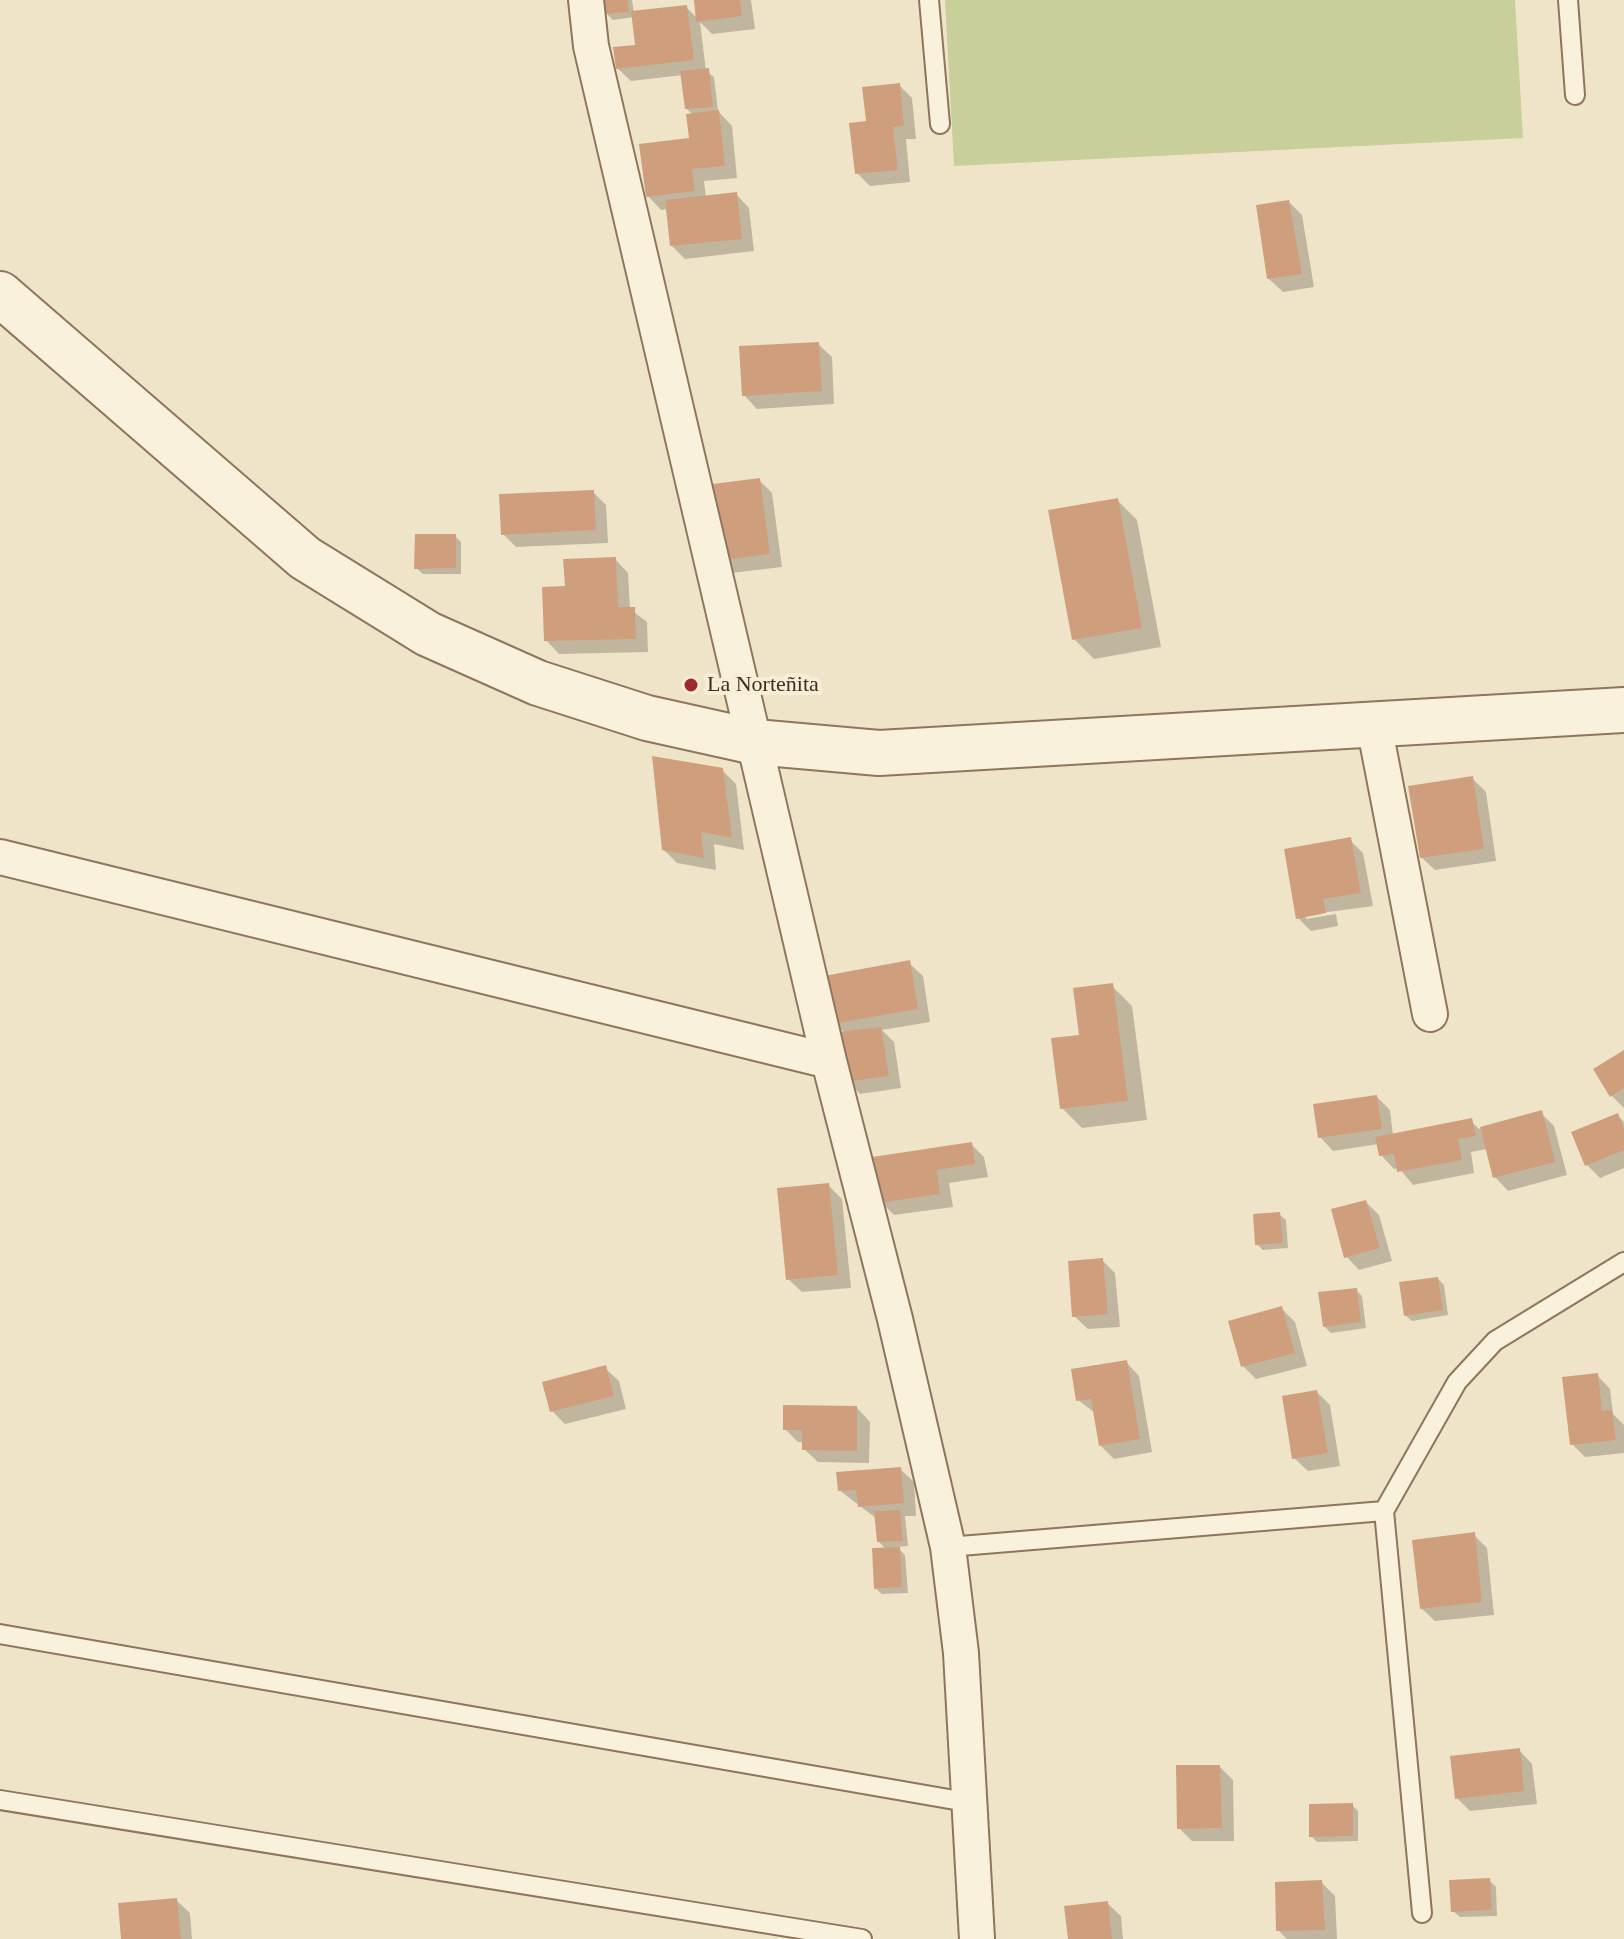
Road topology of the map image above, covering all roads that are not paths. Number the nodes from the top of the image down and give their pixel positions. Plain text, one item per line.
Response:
1 (586, 0) edge
2 (929, 0) edge
3 (1568, 0) edge
4 (1575, 95) dead end
5 (940, 124) dead end
6 (0, 294) edge
7 (1624, 710) edge
8 (1374, 725) junction
9 (755, 742) junction
10 (0, 857) edge
11 (1430, 1014) dead end
12 (829, 1061) junction
13 (1624, 1262) edge
14 (1384, 1511) junction
15 (948, 1547) junction
16 (0, 1634) edge
17 (0, 1800) edge
18 (972, 1803) junction
19 (1422, 1913) dead end
20 (862, 1939) edge
21 (977, 1939) edge

1 - 9 street
2 - 5 lane
3 - 4 lane
6 - 9 street
7 - 8 street
8 - 9 street
8 - 11 street
9 - 12 street
10 - 12 street
12 - 15 street
13 - 14 lane
14 - 15 lane
14 - 19 lane
15 - 18 street
16 - 18 lane
17 - 20 lane
18 - 21 street

